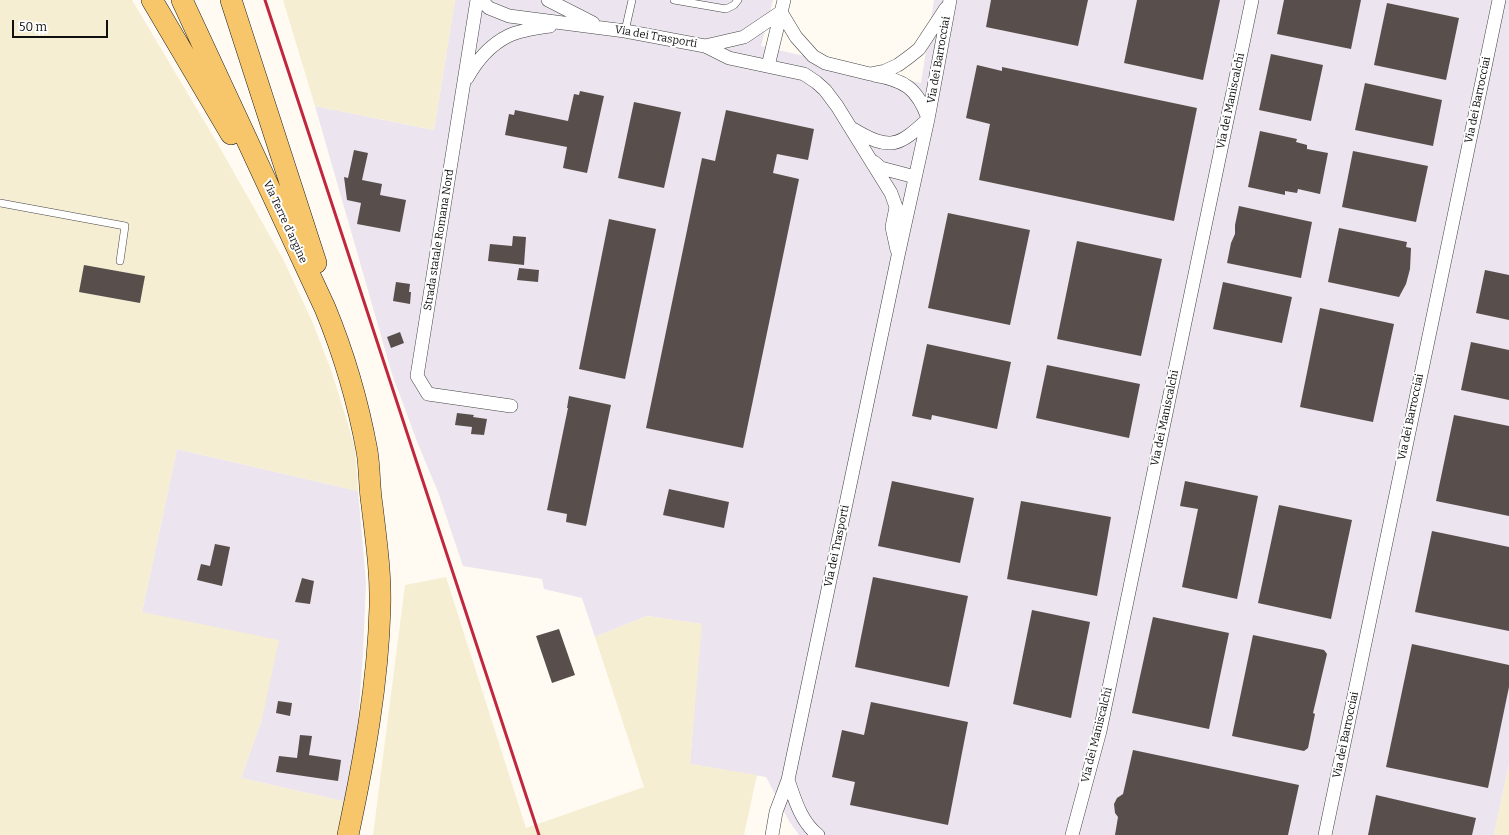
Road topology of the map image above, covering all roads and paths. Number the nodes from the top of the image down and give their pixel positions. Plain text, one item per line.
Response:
1 (152, 0) edge
2 (182, 0) edge
3 (231, 0) edge
4 (477, 0) edge
5 (481, 0) edge
6 (548, 0) edge
7 (632, 0) edge
8 (674, 0) edge
9 (738, 0) edge
10 (1252, 0) edge
11 (1499, 0) edge
12 (949, 2) edge
13 (782, 6) edge
14 (568, 24) junction
15 (600, 27) junction
16 (626, 31) junction
17 (705, 46) junction
18 (768, 66) junction
19 (870, 74) junction
20 (464, 85) junction
21 (928, 119) junction
22 (851, 128) junction
23 (871, 159) junction
24 (915, 177) junction
25 (0, 203) edge
26 (287, 228) junction
27 (898, 256) junction
28 (120, 261) dead end
29 (338, 340) junction
30 (511, 406) dead end
31 (788, 780) junction
32 (348, 835) edge
33 (772, 835) edge
34 (818, 835) edge
35 (1072, 835) edge
36 (1325, 835) edge

1 - 26 main road
2 - 26 main road, Via Terre d'argine
3 - 29 main road
4 - 20 street, Strada statale Romana Nord
5 - 14 street, Via dei Trasporti
6 - 15 street, Via dei Trasporti
7 - 16 lane
8 - 9 lane
10 - 35 street, Via dei Maniscalchi
11 - 36 street, Via dei Barrocciai
12 - 19 street
12 - 21 street, Via dei Barrocciai
13 - 17 street
13 - 18 street
13 - 19 street
14 - 15 street, Via dei Trasporti
14 - 20 street, Via dei Trasporti
15 - 16 street, Via dei Trasporti
16 - 17 street, Via dei Trasporti
17 - 18 street, Via dei Trasporti
18 - 22 street, Via dei Trasporti
19 - 21 street
20 - 30 street, Strada statale Romana Nord
21 - 22 street, Via dei Trasporti
21 - 24 street, Via dei Trasporti
22 - 23 street, Via dei Trasporti
23 - 24 street, Via dei Trasporti
23 - 27 street, Via dei Trasporti
24 - 27 street, Via dei Trasporti
25 - 28 lane
26 - 29 main road, Via Terre d'argine
27 - 31 street, Via dei Trasporti
29 - 32 main road, Via Terre d'argine
31 - 33 street, Via dei Trasporti
31 - 34 street

